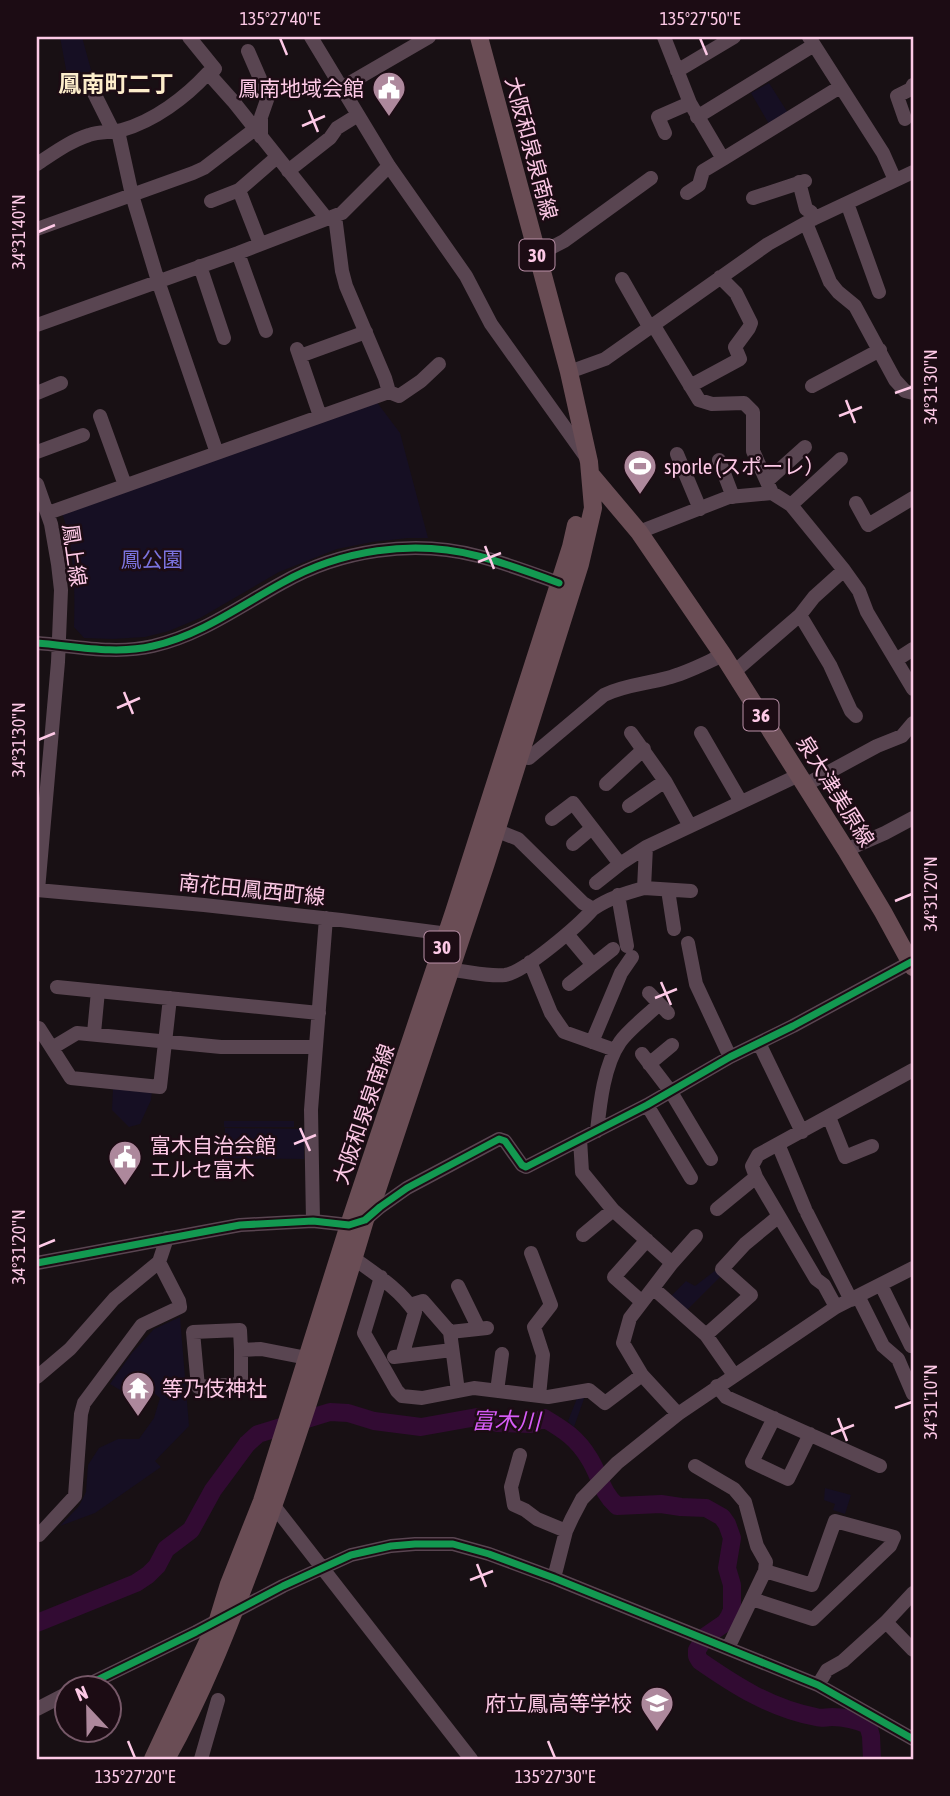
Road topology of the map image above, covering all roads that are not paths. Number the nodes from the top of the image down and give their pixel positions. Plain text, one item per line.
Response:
1 (189, 37) edge
2 (311, 37) edge
3 (429, 37) edge
4 (479, 37) edge
5 (664, 37) edge
6 (734, 37) edge
7 (812, 41) edge
8 (248, 51) dead end
9 (215, 69) dead end
10 (677, 71) junction
11 (88, 81) dead end
12 (913, 85) edge
13 (840, 87) junction
14 (341, 88) junction
15 (690, 103) junction
16 (358, 114) junction
17 (697, 117) junction
18 (905, 119) dead end
19 (116, 131) junction
20 (258, 133) junction
21 (665, 133) dead end
22 (277, 157) junction
23 (723, 159) junction
24 (37, 164) edge
25 (389, 166) junction
26 (288, 171) junction
27 (913, 172) edge
28 (651, 178) dead end
29 (895, 180) junction
30 (239, 190) junction
31 (687, 193) dead end
32 (132, 195) junction
33 (753, 198) dead end
34 (211, 201) dead end
35 (847, 202) junction
36 (331, 217) junction
37 (810, 221) junction
38 (37, 229) edge
39 (260, 244) junction
40 (239, 253) junction
41 (537, 255) junction
42 (200, 266) junction
43 (720, 277) junction
44 (621, 279) dead end
45 (158, 281) junction
46 (878, 292) dead end
47 (37, 325) edge
48 (652, 327) junction
49 (266, 331) dead end
50 (366, 332) junction
51 (224, 338) dead end
52 (880, 351) junction
53 (439, 364) dead end
54 (569, 372) junction
55 (61, 383) dead end
56 (690, 386) junction
57 (812, 386) dead end
58 (389, 392) junction
59 (37, 393) edge
60 (913, 393) edge
61 (100, 416) dead end
62 (320, 416) junction
63 (83, 435) dead end
64 (805, 447) dead end
65 (37, 452) edge
66 (217, 453) junction
67 (677, 454) dead end
68 (841, 459) dead end
69 (719, 460) dead end
70 (590, 468) junction
71 (37, 484) edge
72 (125, 485) junction
73 (770, 487) junction
74 (733, 497) junction
75 (913, 498) edge
76 (856, 503) dead end
77 (791, 505) junction
78 (700, 509) junction
79 (48, 513) junction
80 (639, 531) junction
81 (844, 570) junction
82 (559, 583) junction
83 (800, 615) junction
84 (37, 643) edge
85 (59, 645) junction
86 (913, 649) edge
87 (723, 655) junction
88 (896, 660) junction
89 (734, 672) junction
90 (913, 689) edge
91 (856, 716) dead end
92 (912, 727) edge
93 (631, 733) dead end
94 (701, 733) dead end
95 (644, 750) junction
96 (519, 757) junction
97 (802, 780) junction
98 (665, 781) junction
99 (606, 784) dead end
100 (741, 802) junction
101 (629, 806) dead end
102 (913, 818) edge
103 (552, 819) dead end
104 (690, 826) junction
105 (592, 828) junction
106 (495, 830) junction
107 (573, 844) dead end
108 (646, 847) junction
109 (846, 849) junction
110 (620, 864) junction
111 (596, 883) dead end
112 (644, 888) junction
113 (37, 890) edge
114 (667, 890) junction
115 (691, 891) dead end
116 (618, 895) junction
117 (593, 909) junction
118 (326, 918) junction
119 (674, 929) dead end
120 (567, 934) junction
121 (454, 935) junction
122 (688, 943) dead end
123 (624, 951) junction
124 (530, 962) junction
125 (593, 965) junction
126 (912, 965) edge
127 (450, 970) junction
128 (569, 984) dead end
129 (57, 987) dead end
130 (98, 991) junction
131 (170, 998) junction
132 (659, 1004) dead end
133 (319, 1013) junction
134 (39, 1028) dead end
135 (94, 1033) junction
136 (165, 1041) junction
137 (592, 1042) junction
138 (759, 1043) junction
139 (672, 1045) dead end
140 (315, 1047) junction
141 (52, 1048) junction
142 (612, 1049) dead end
143 (730, 1057) junction
144 (913, 1070) edge
145 (671, 1092) junction
146 (647, 1105) junction
147 (829, 1117) junction
148 (597, 1131) junction
149 (802, 1132) junction
150 (580, 1139) junction
151 (778, 1144) junction
152 (872, 1146) dead end
153 (710, 1160) dead end
154 (756, 1177) junction
155 (691, 1178) dead end
156 (717, 1209) dead end
157 (612, 1210) junction
158 (779, 1216) junction
159 (313, 1221) junction
160 (357, 1222) junction
161 (583, 1235) dead end
162 (696, 1236) dead end
163 (167, 1238) junction
164 (647, 1240) junction
165 (531, 1253) dead end
166 (347, 1254) junction
167 (159, 1262) junction
168 (37, 1263) edge
169 (673, 1263) junction
170 (913, 1268) edge
171 (382, 1277) junction
172 (881, 1285) junction
173 (458, 1286) dead end
174 (653, 1288) junction
175 (854, 1298) junction
176 (642, 1302) junction
177 (410, 1305) junction
178 (836, 1307) junction
179 (450, 1332) junction
180 (706, 1335) junction
181 (913, 1345) edge
182 (242, 1350) junction
183 (452, 1350) junction
184 (502, 1354) dead end
185 (402, 1356) junction
186 (307, 1358) junction
187 (379, 1359) junction
188 (642, 1375) junction
189 (734, 1375) junction
190 (37, 1377) edge
191 (717, 1386) junction
192 (458, 1391) junction
193 (497, 1391) junction
194 (913, 1394) edge
195 (539, 1396) junction
196 (678, 1414) junction
197 (774, 1418) junction
198 (293, 1424) junction
199 (810, 1434) junction
200 (520, 1455) dead end
201 (695, 1466) dead end
202 (880, 1466) dead end
203 (268, 1503) junction
204 (566, 1531) junction
205 (39, 1535) dead end
206 (321, 1568) junction
207 (765, 1571) junction
208 (554, 1578) junction
209 (913, 1593) edge
210 (752, 1599) junction
211 (234, 1611) junction
212 (218, 1620) junction
213 (886, 1622) junction
214 (728, 1648) junction
215 (913, 1650) edge
216 (109, 1674) edge
217 (818, 1685) junction
218 (218, 1700) dead end
219 (913, 1739) edge
220 (165, 1756) edge
221 (201, 1759) edge
222 (471, 1759) edge

1 - 9 street
2 - 14 street
3 - 14 street
4 - 41 main road, 大阪和泉泉南線 / 30
5 - 10 street
6 - 10 street
7 - 13 street
7 - 17 street
8 - 20 street
10 - 15 street
11 - 19 street
12 - 18 street
13 - 23 street
13 - 29 street
14 - 16 street
15 - 17 street
15 - 21 street
16 - 25 street
16 - 26 street
17 - 23 street
19 - 20 street
19 - 24 street
19 - 32 street
20 - 22 street
20 - 32 street
22 - 26 street
22 - 30 street
23 - 31 street
25 - 36 street
25 - 70 street
26 - 36 street
27 - 29 street
28 - 41 street
29 - 35 street
30 - 34 street
30 - 39 street
32 - 38 street
32 - 45 street
33 - 37 street
35 - 37 street
35 - 46 street
36 - 39 street
36 - 50 street
37 - 43 street
37 - 52 street
39 - 40 street
40 - 42 street
40 - 49 street
41 - 54 main road, 大阪和泉泉南線 / 30
42 - 45 street
42 - 51 street
43 - 48 street
43 - 56 street
44 - 48 street
45 - 47 street
45 - 66 street
48 - 54 street
48 - 56 street
50 - 58 street
50 - 62 street
52 - 57 street
52 - 60 street
53 - 58 street
54 - 70 main road, 大阪和泉泉南線 / 30
55 - 59 street
56 - 73 street
58 - 62 street
61 - 72 street
62 - 66 street
63 - 65 street
64 - 73 street
66 - 72 street
67 - 78 street
68 - 77 street
69 - 74 street
70 - 80 main road, 泉大津美原線 / 36
70 - 82 main road, 大阪和泉泉南線 / 30
70 - 96 main road, 大阪和泉泉南線 / 30
71 - 79 street, 鳳上線
72 - 79 street
73 - 74 street
73 - 77 street
74 - 78 street
75 - 76 street
77 - 81 street
78 - 80 street
79 - 85 street, 鳳上線
80 - 87 main road, 泉大津美原線 / 36
81 - 83 street
81 - 88 street
82 - 85 street
82 - 121 main road, 大阪和泉泉南線 / 30
83 - 89 street
83 - 91 street
84 - 85 street
85 - 113 street, 鳳上線
86 - 88 street
87 - 89 main road, 泉大津美原線 / 36
87 - 96 street
88 - 90 street
89 - 97 main road, 泉大津美原線 / 36
92 - 97 street
93 - 95 street
94 - 100 street
95 - 98 street
95 - 99 street
96 - 106 main road, 大阪和泉泉南線 / 30
97 - 100 street
97 - 109 main road, 泉大津美原線 / 36
98 - 101 street
98 - 104 street
100 - 104 street
102 - 109 street
103 - 105 street
104 - 108 street
105 - 107 street
105 - 110 street
106 - 117 street
106 - 121 main road, 大阪和泉泉南線 / 30
108 - 110 street
108 - 112 street
109 - 126 main road, 泉大津美原線 / 36
110 - 111 street
112 - 114 street
112 - 116 street
113 - 118 street, 南花田鳳西町線
114 - 115 street
114 - 119 street
116 - 117 street
116 - 123 street
117 - 120 street
118 - 121 street, 南花田鳳西町線
118 - 133 street
120 - 124 street
120 - 125 street
121 - 127 main road, 大阪和泉泉南線 / 30
121 - 160 main road, 大阪和泉泉南線 / 30
122 - 143 street
123 - 125 street
123 - 137 street
124 - 127 street
124 - 137 street
125 - 128 street
126 - 138 street
127 - 160 main road, 大阪和泉泉南線 / 30
129 - 130 street
130 - 131 street
130 - 135 street
131 - 133 street
131 - 136 street
132 - 148 street
133 - 140 street
134 - 141 street
135 - 136 street
135 - 141 street
136 - 140 street
136 - 141 street
137 - 142 street
138 - 143 street
138 - 149 street
139 - 145 street
140 - 159 street
143 - 145 street
144 - 147 street
145 - 146 street
145 - 153 street
146 - 148 street
146 - 155 street
147 - 149 street
147 - 152 street
148 - 150 street
149 - 151 street
150 - 157 street
150 - 160 street
151 - 154 street
151 - 175 street
154 - 156 street
154 - 158 street
157 - 161 street
157 - 164 street
158 - 178 street
158 - 180 street
159 - 160 street
159 - 163 street
160 - 166 main road, 大阪和泉泉南線 / 30
162 - 169 street
163 - 167 street
163 - 168 street
164 - 169 street
164 - 176 street
165 - 195 street
166 - 171 street
166 - 186 main road, 大阪和泉泉南線 / 30
166 - 198 main road, 大阪和泉泉南線 / 30
167 - 190 street
167 - 205 street
169 - 174 street
170 - 172 street
171 - 177 street
171 - 187 street
172 - 175 street
172 - 181 street
173 - 179 street
174 - 176 street
174 - 180 street
175 - 178 street
175 - 194 street
176 - 188 street
177 - 179 street
177 - 185 street
178 - 189 street
179 - 183 street
180 - 189 street
182 - 182 street
182 - 186 street
183 - 185 street
183 - 192 street
184 - 193 street
185 - 187 street
186 - 198 main road, 大阪和泉泉南線 / 30
187 - 192 street
188 - 195 street
188 - 196 street
189 - 191 street
191 - 196 street
191 - 197 street
192 - 193 street
193 - 195 street
196 - 204 street
197 - 199 street
197 - 199 street
198 - 203 main road, 大阪和泉泉南線 / 30
199 - 202 street
200 - 204 street
201 - 207 street
203 - 206 street
203 - 211 main road, 大阪和泉泉南線 / 30
203 - 212 main road, 大阪和泉泉南線 / 30
204 - 208 street
206 - 208 street
206 - 211 street
206 - 222 street
207 - 210 street
207 - 210 street
208 - 214 street
209 - 213 street
210 - 214 street
211 - 212 street
211 - 220 main road, 大阪和泉泉南線 / 30
212 - 216 street
212 - 220 main road, 大阪和泉泉南線 / 30
213 - 215 street
213 - 217 street
214 - 217 street
217 - 219 street
218 - 221 street

